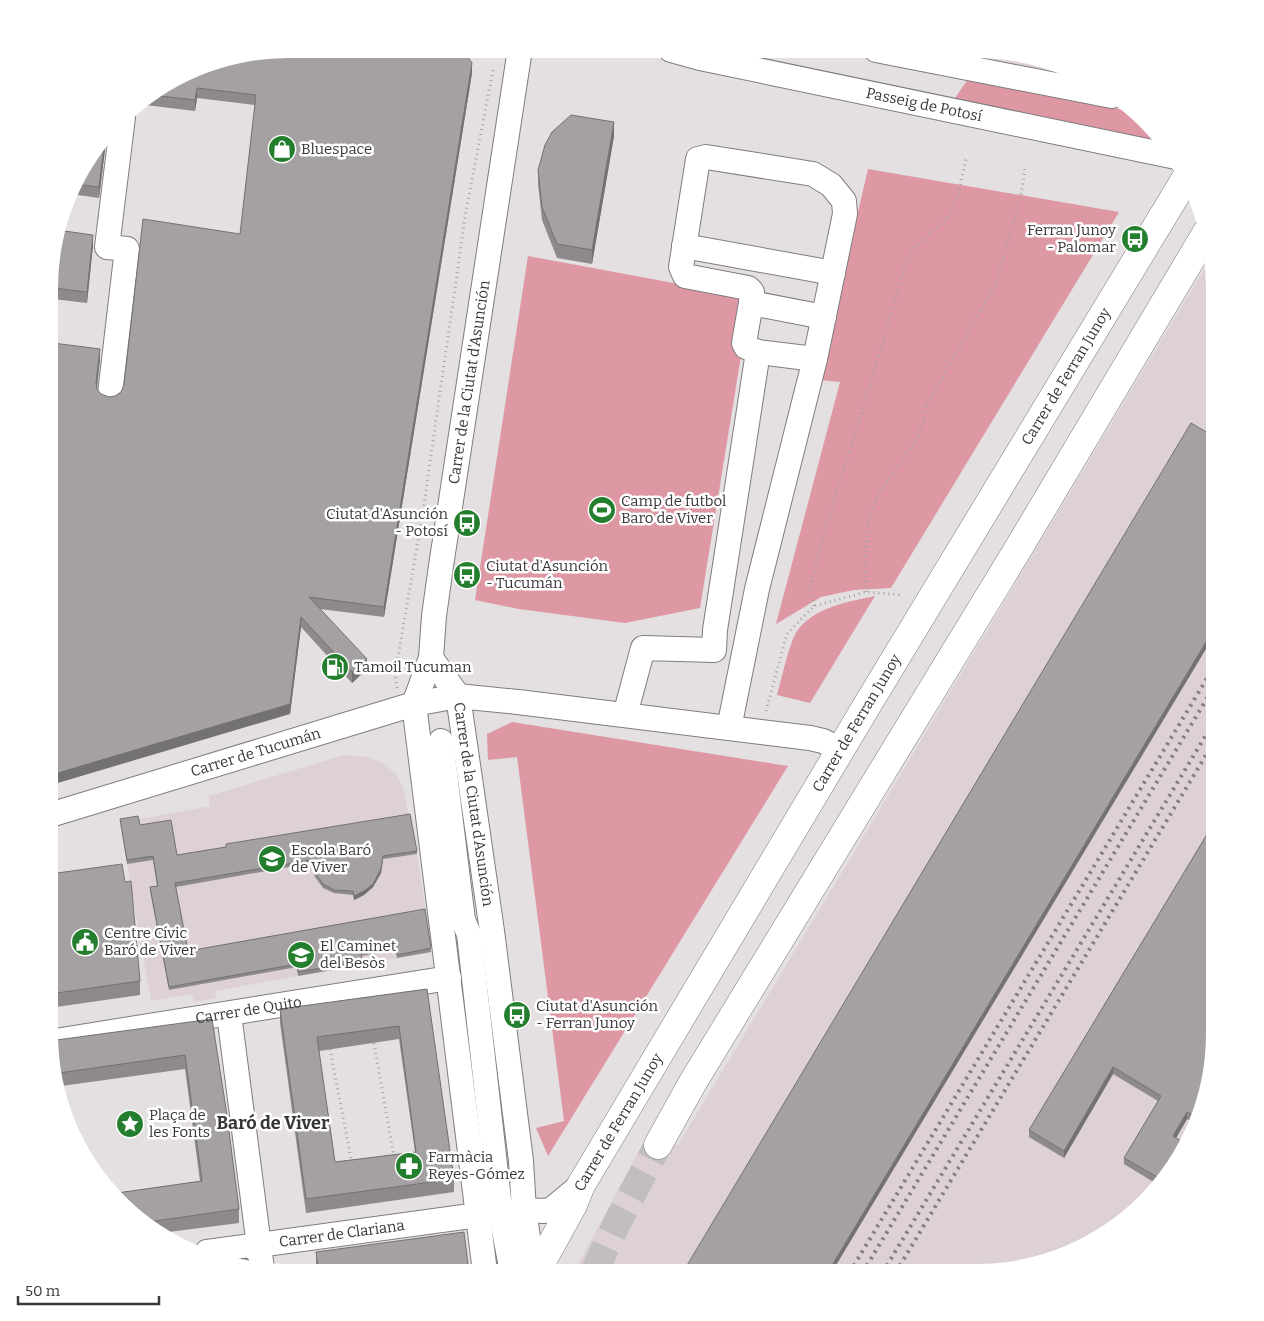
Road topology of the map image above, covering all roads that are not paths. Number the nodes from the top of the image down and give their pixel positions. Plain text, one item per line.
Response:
1 (519, 58) edge
2 (700, 58) edge
3 (920, 58) edge
4 (1095, 90) edge
5 (122, 129) edge
6 (1165, 156) edge
7 (1182, 184) edge
8 (1202, 241) edge
9 (683, 257) junction
10 (833, 273) junction
11 (751, 303) junction
12 (824, 317) junction
13 (758, 352) junction
14 (815, 359) junction
15 (110, 394) dead end
16 (431, 658) junction
17 (458, 696) junction
18 (414, 704) junction
19 (625, 715) junction
20 (729, 728) junction
21 (441, 741) dead end
22 (841, 750) junction
23 (58, 813) edge
24 (449, 978) junction
25 (229, 1014) junction
26 (58, 1041) edge
27 (658, 1145) tunnel mouth
28 (581, 1185) junction
29 (524, 1210) junction
30 (478, 1215) junction
31 (259, 1245) junction
32 (213, 1251) edge
33 (261, 1262) edge
34 (484, 1264) edge
35 (520, 1264) edge
36 (523, 1264) edge
37 (528, 1264) edge

1 - 16 street, Carrer de la Ciutat d'Asunción
2 - 6 street, Passeig de Potosí
3 - 4 street
5 - 15 street
7 - 22 main road, Carrer de Ferran Junoy
8 - 27 main road
9 - 10 street
9 - 10 street
9 - 11 street
10 - 12 street
11 - 12 street
11 - 13 street
12 - 14 street
13 - 14 street
13 - 19 street
14 - 20 street
16 - 17 street, Carrer de la Ciutat d'Asunción
16 - 18 street
17 - 18 street, Carrer de Tucumán
17 - 19 street, Carrer de Tucumán
17 - 29 street, Carrer de la Ciutat d'Asunción
18 - 23 street, Carrer de Tucumán
18 - 24 street
19 - 20 street, Carrer de Tucumán
20 - 22 street, Carrer de Tucumán
21 - 35 street, Carrer de la Ciutat d'Asunción
22 - 28 main road, Carrer de Ferran Junoy
24 - 25 street, Carrer de Quito
24 - 30 street
25 - 26 street, Carrer de Quito
25 - 31 street
28 - 29 street, Carrer de Clariana
28 - 37 main road, Carrer de Ferran Junoy
29 - 30 street, Carrer de Clariana
29 - 36 street, Carrer de la Ciutat d'Asunción
30 - 31 street, Carrer de Clariana
30 - 34 street
31 - 32 street, Carrer de Clariana
31 - 33 street

